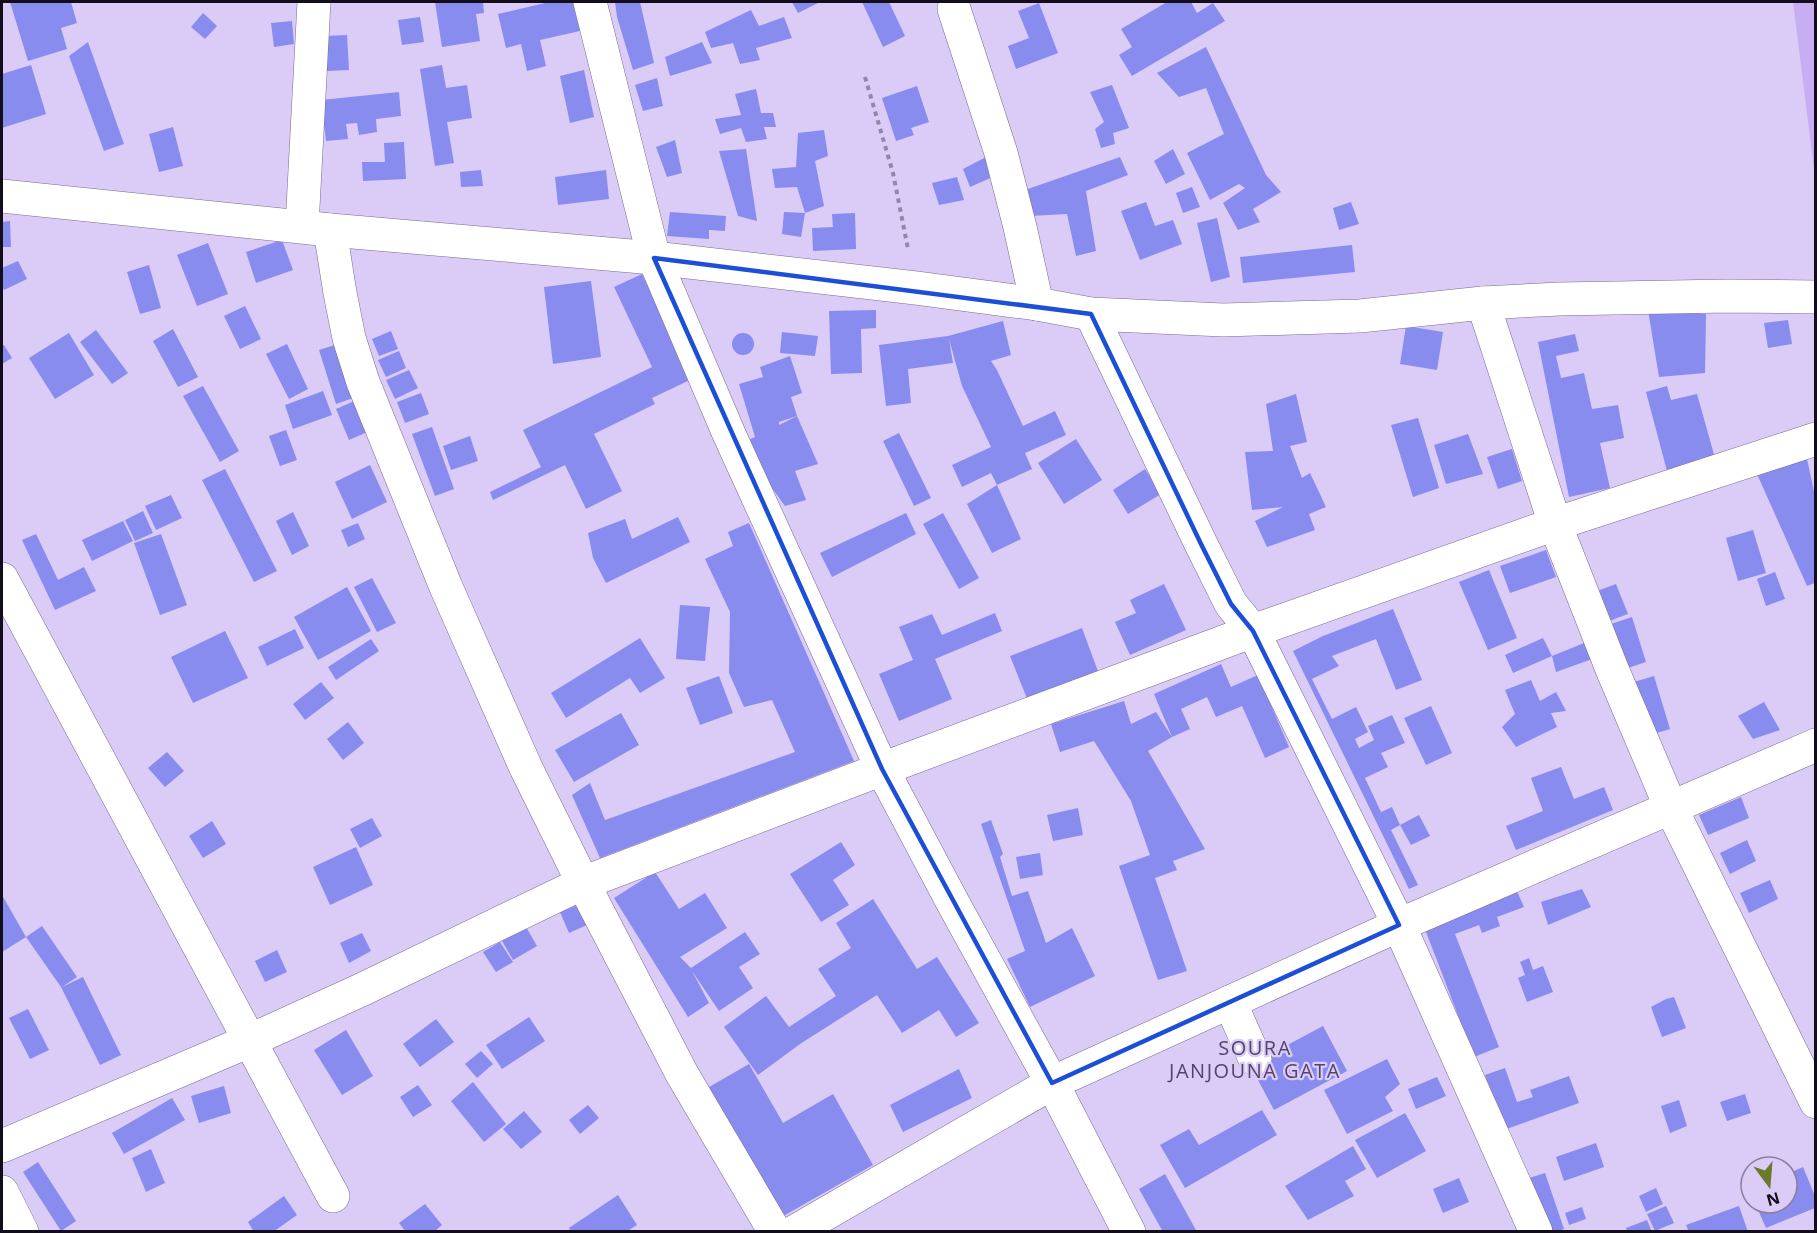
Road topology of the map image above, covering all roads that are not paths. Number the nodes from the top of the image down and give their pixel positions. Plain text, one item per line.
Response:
1 (314, 2) edge
2 (590, 2) edge
3 (954, 9) dead end
4 (2, 196) edge
5 (316, 228) junction
6 (654, 258) junction
7 (1815, 297) edge
8 (1483, 303) junction
9 (1037, 304) junction
10 (1090, 314) junction
11 (1815, 439) edge
12 (1555, 524) junction
13 (2, 579) edge
14 (1253, 631) junction
15 (1815, 745) edge
16 (882, 769) junction
17 (1671, 808) junction
18 (583, 883) junction
19 (1399, 925) junction
20 (1230, 1002) junction
21 (249, 1041) junction
22 (1255, 1059) dead end
23 (1052, 1083) junction
24 (1815, 1102) edge
25 (2, 1146) edge
26 (2, 1192) edge
27 (333, 1196) dead end
28 (22, 1232) edge
29 (775, 1232) edge
30 (794, 1232) edge
31 (1129, 1232) edge
32 (1536, 1232) edge

1 - 5 street
2 - 6 street
3 - 9 street
4 - 5 street
5 - 6 street
5 - 18 street
6 - 9 street
6 - 16 street
7 - 8 street
8 - 10 street
8 - 12 street
9 - 10 street
10 - 14 street
11 - 12 street
12 - 14 street
12 - 17 street
13 - 21 street
14 - 16 street
14 - 19 street
15 - 17 street
16 - 18 street
16 - 23 street
17 - 19 street
17 - 24 street
18 - 21 street
18 - 29 street
19 - 20 street
19 - 32 street
20 - 22 street
20 - 23 street
21 - 25 street
21 - 27 street
23 - 30 street
23 - 31 street
26 - 28 street

